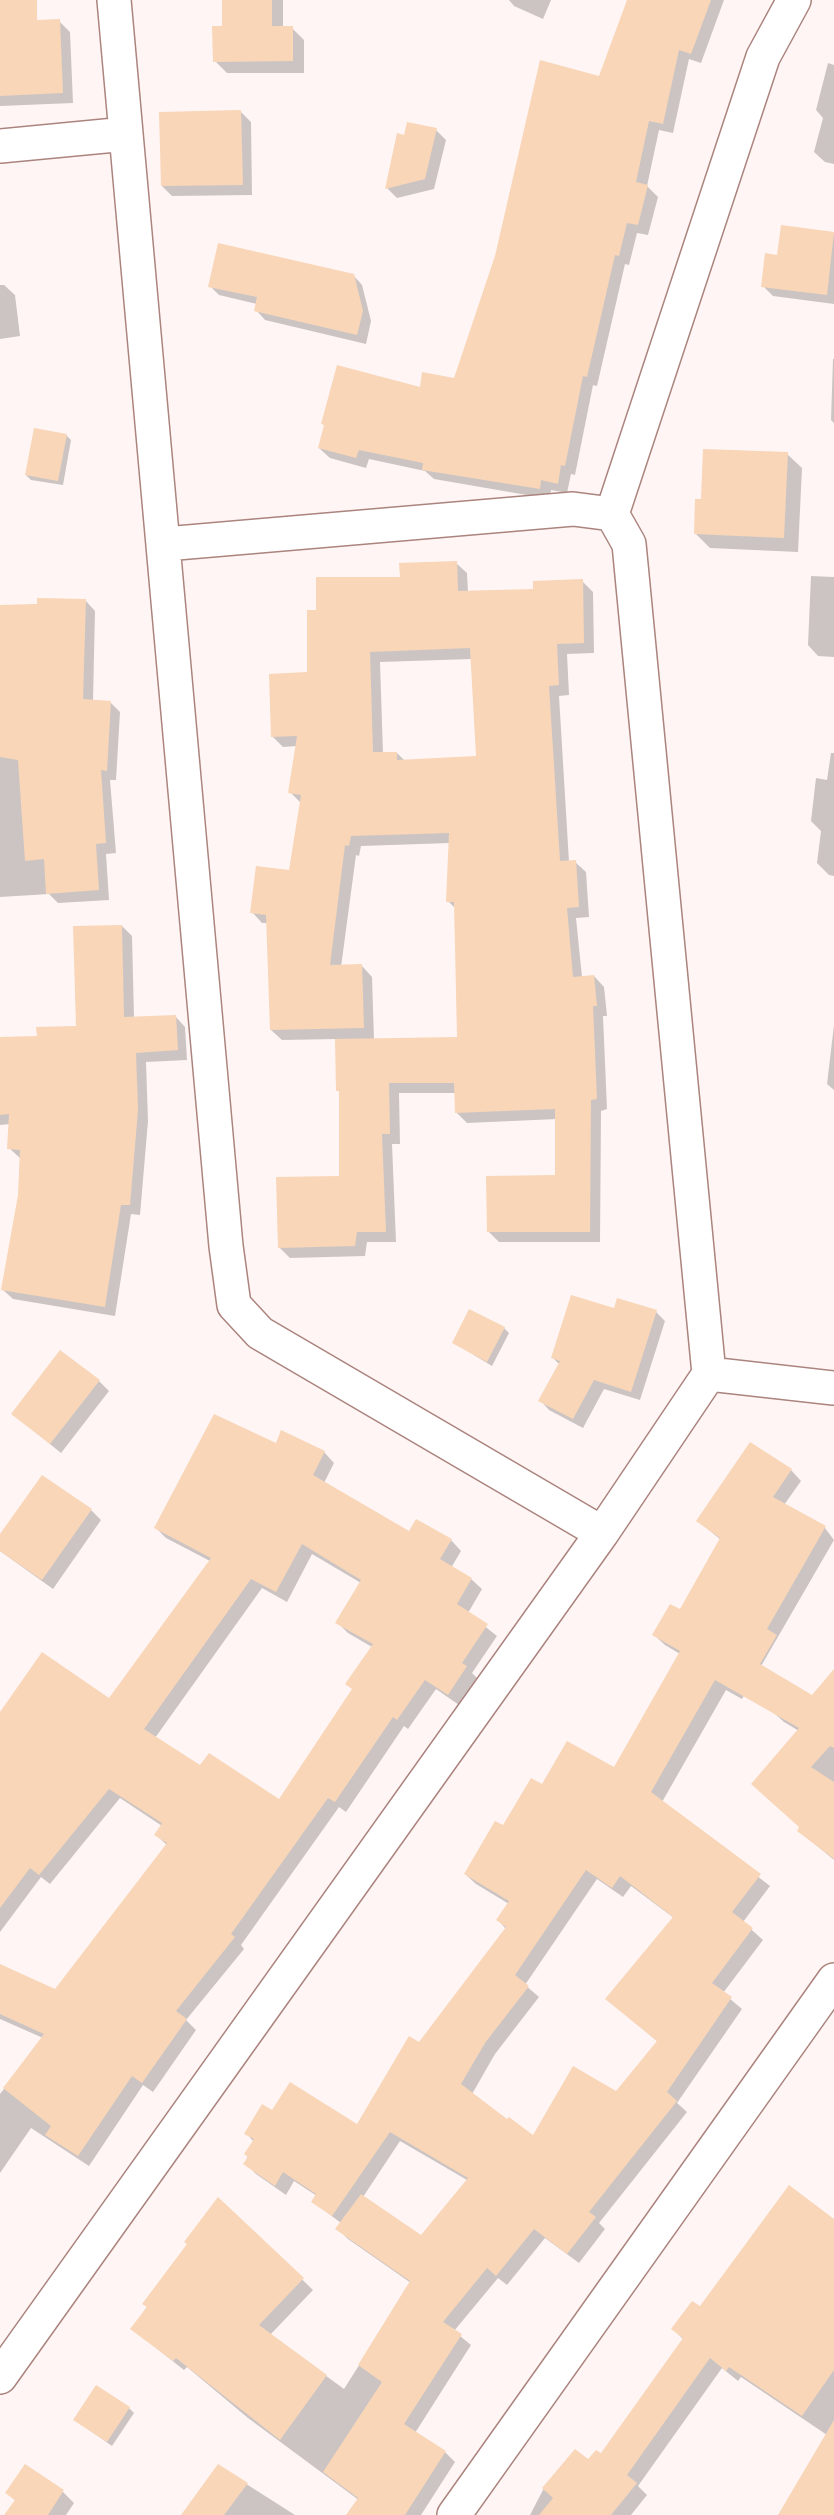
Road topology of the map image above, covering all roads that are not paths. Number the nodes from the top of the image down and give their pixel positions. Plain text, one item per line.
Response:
1 (114, 0) edge
2 (794, 0) edge
3 (126, 134) junction
4 (0, 146) edge
5 (612, 514) junction
6 (165, 544) junction
7 (709, 1374) junction
8 (834, 1388) edge
9 (602, 1533) junction
10 (834, 1980) edge
11 (0, 2377) edge
12 (454, 2515) edge

1 - 3 street
2 - 5 street
3 - 4 street
3 - 6 street
5 - 6 street
5 - 7 street
6 - 9 street
7 - 8 street
7 - 9 street
9 - 11 street
10 - 12 street

